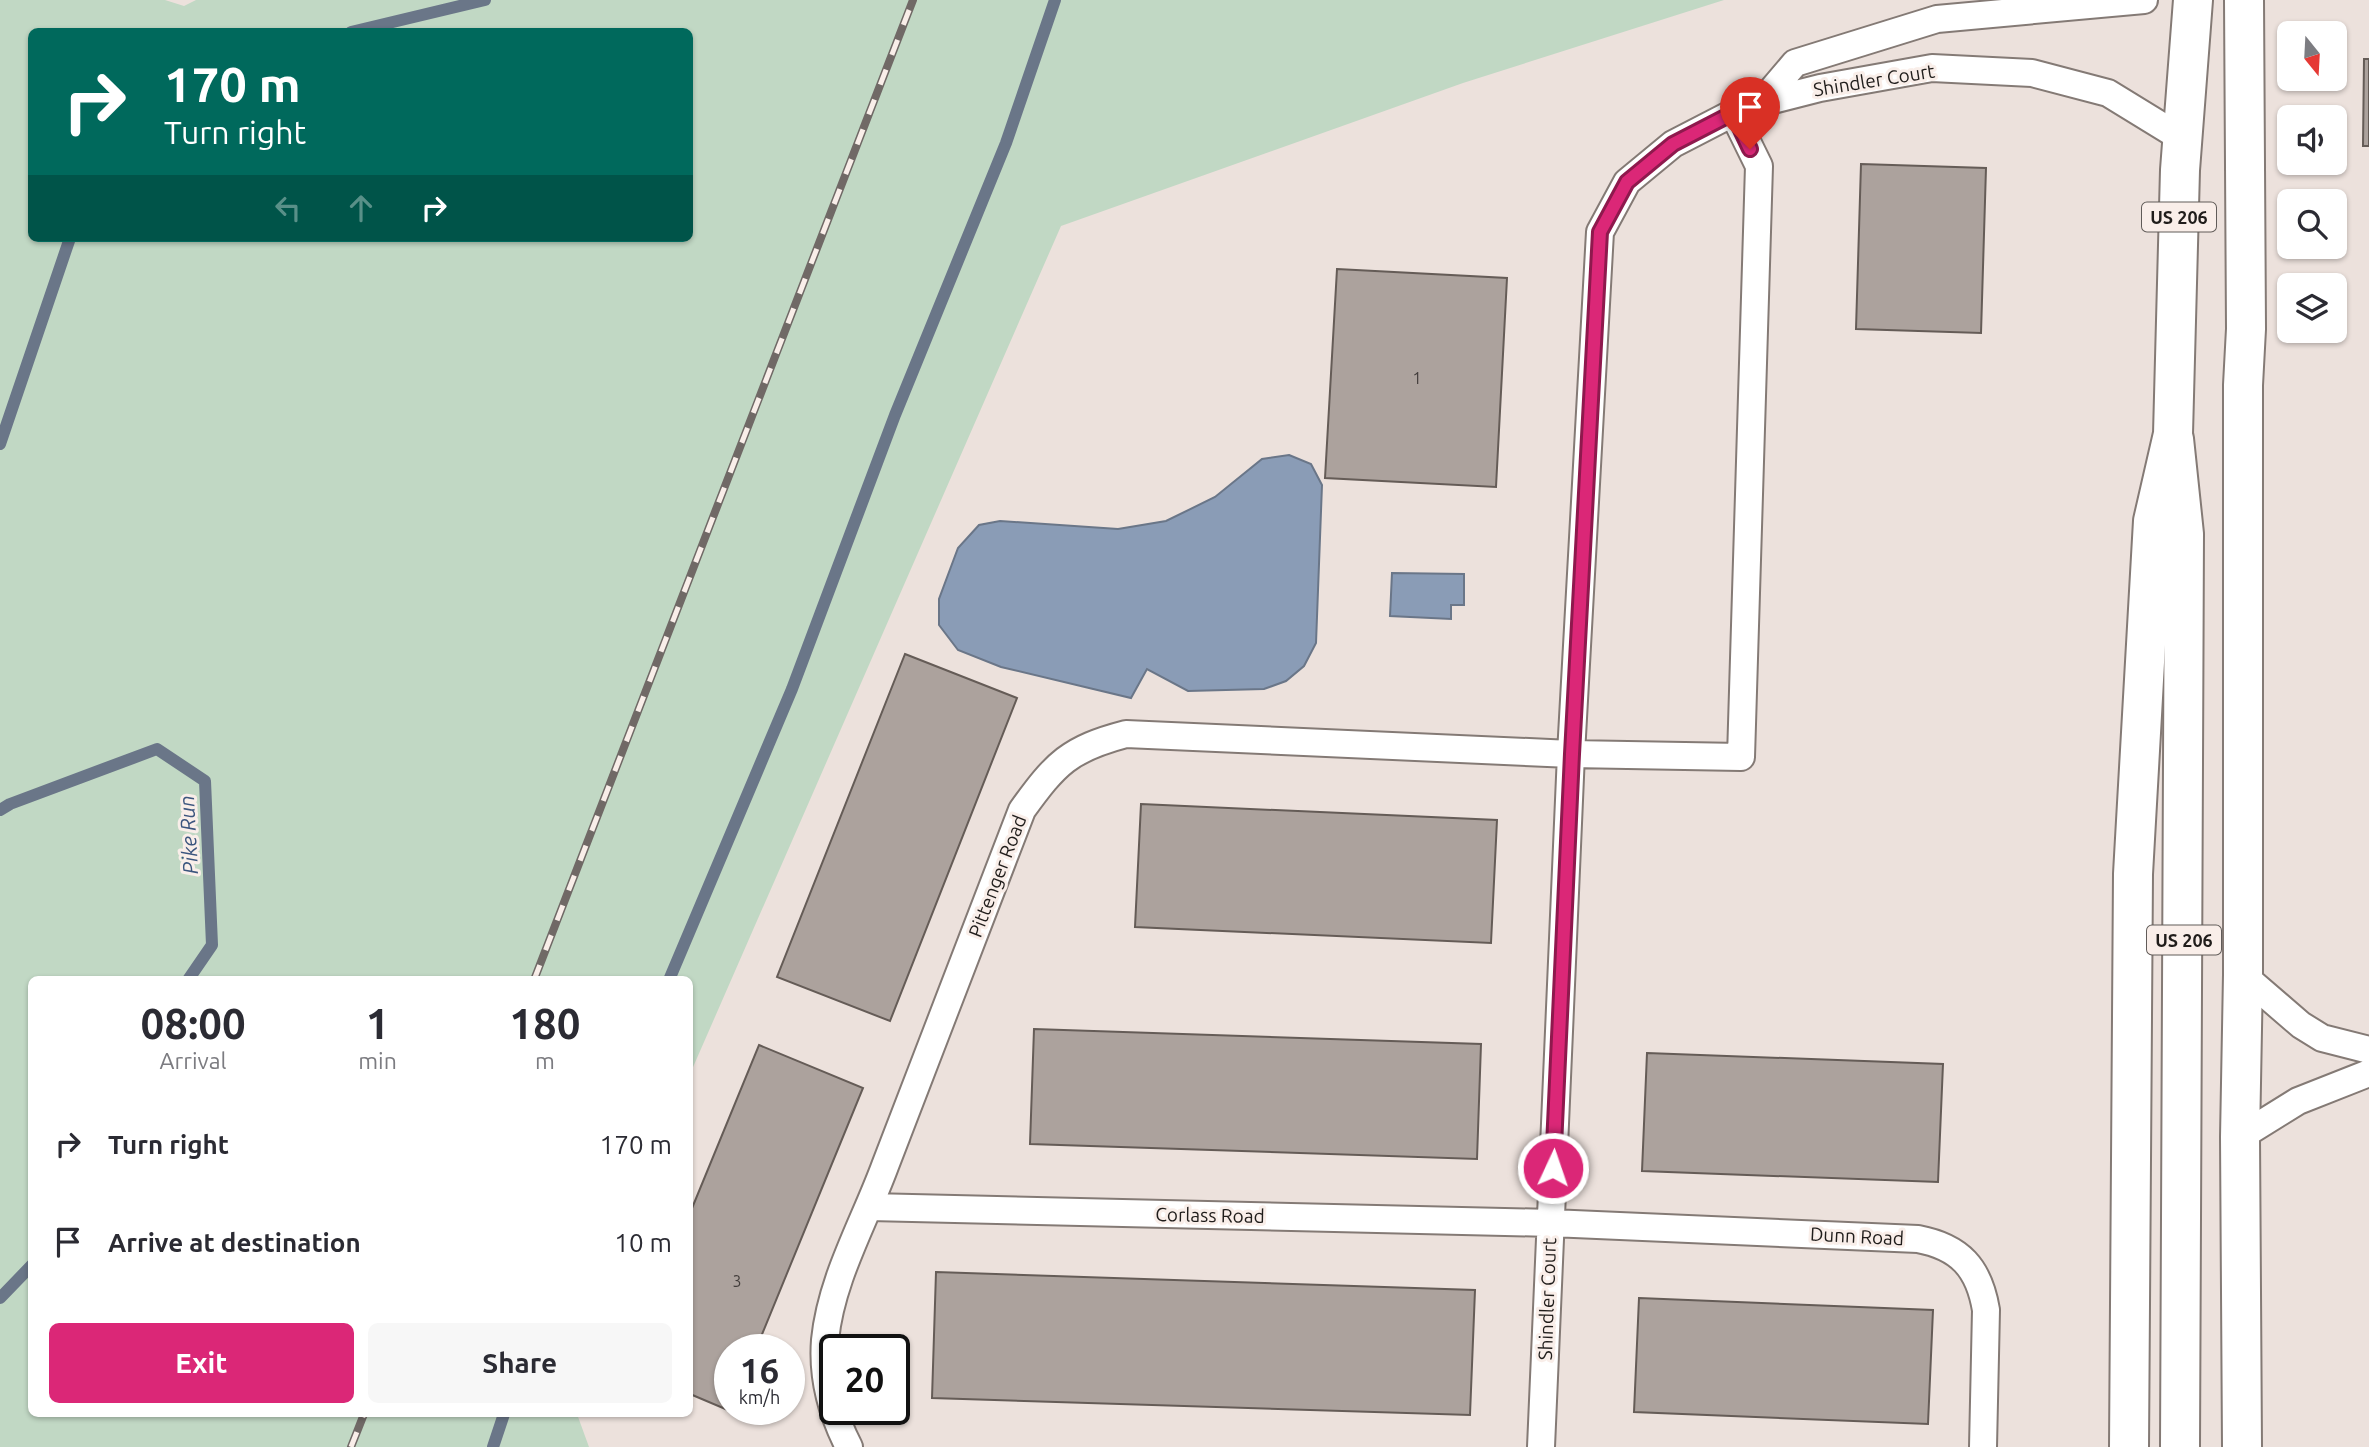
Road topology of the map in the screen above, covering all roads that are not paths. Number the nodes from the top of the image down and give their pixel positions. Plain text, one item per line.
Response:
1 (2144, 0) edge
2 (2193, 0) edge
3 (2245, 0) edge
4 (1760, 103) junction
5 (1733, 113) junction
6 (2183, 139) junction
7 (2174, 434) junction
8 (1572, 754) junction
9 (2243, 975) junction
10 (2369, 1050) edge
11 (2369, 1073) edge
12 (2240, 1137) junction
13 (870, 1207) junction
14 (1550, 1223) junction
15 (849, 1447) edge
16 (1541, 1447) edge
17 (1983, 1447) edge
18 (2129, 1447) edge
19 (2180, 1447) edge
20 (2242, 1447) edge

1 - 4 lane, Shindler Court
2 - 6 main road, US 206
3 - 9 main road, US 206
4 - 5 lane, Shindler Court
4 - 6 lane, Shindler Court
5 - 8 lane, Shindler Court
5 - 8 lane, Pittenger Road
6 - 7 main road, US 206
7 - 18 main road
7 - 19 main road, US 206
8 - 13 lane, Pittenger Road
8 - 14 lane, Shindler Court
9 - 10 lane
9 - 12 main road, US 206
11 - 12 lane
12 - 20 main road, US 206
13 - 14 lane, Corlass Road
13 - 15 lane, Pittenger Road
14 - 16 lane, Shindler Court
14 - 17 lane, Dunn Road

